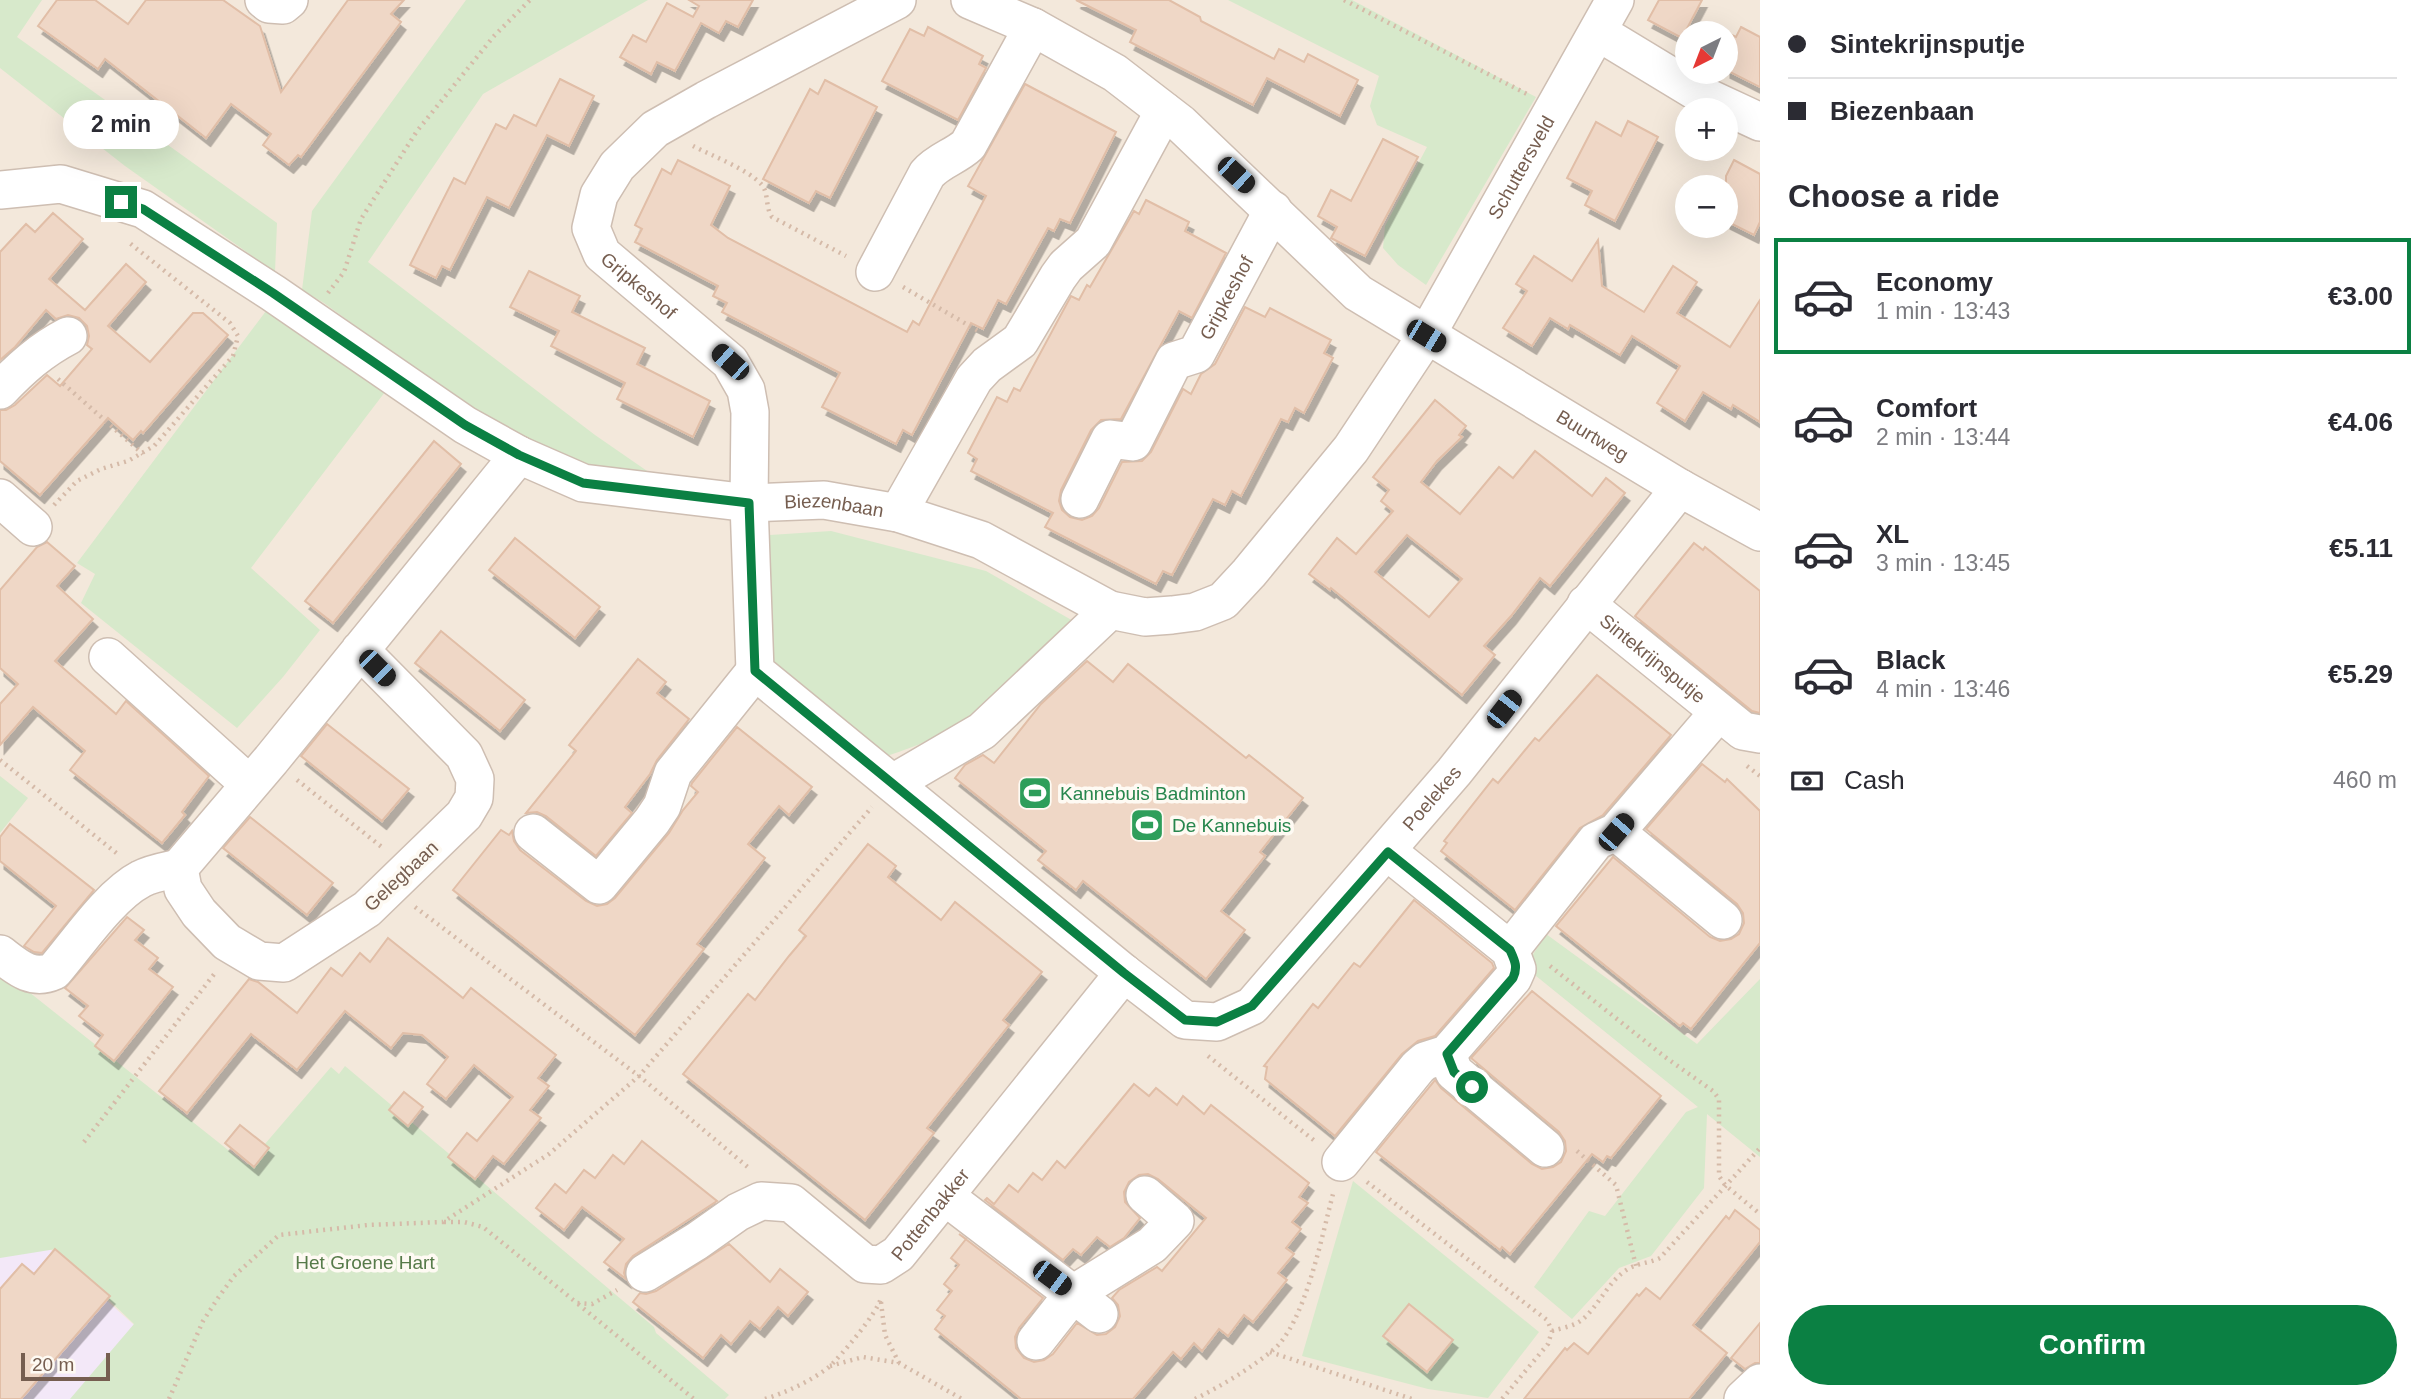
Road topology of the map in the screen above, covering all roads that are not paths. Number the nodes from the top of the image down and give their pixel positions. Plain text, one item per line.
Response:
1 (264, 0) edge
2 (289, 0) edge
3 (897, 0) edge
4 (970, 0) edge
5 (1615, 0) edge
6 (1033, 27) junction
7 (1598, 32) junction
8 (1164, 111) junction
9 (1760, 122) edge
10 (0, 164) edge
11 (15, 188) edge
12 (1273, 210) junction
13 (875, 272) road end
14 (68, 336) dead end
15 (1426, 336) junction
16 (0, 390) edge
17 (519, 455) junction
18 (1679, 488) junction
19 (0, 498) edge
20 (1080, 499) dead end
21 (749, 503) junction
22 (898, 513) junction
23 (33, 527) road end
24 (1760, 532) edge
25 (1586, 604) junction
26 (1110, 611) junction
27 (360, 650) junction
28 (108, 657) dead end
29 (755, 671) junction
30 (1718, 713) junction
31 (1760, 734) edge
32 (260, 772) junction
33 (894, 783) junction
34 (1616, 832) junction
35 (533, 833) dead end
36 (1388, 852) junction
37 (162, 872) junction
38 (1723, 919) dead end
39 (1510, 950) junction
40 (0, 954) edge
41 (1124, 973) junction
42 (1447, 1054) junction
43 (1545, 1148) road end
44 (1341, 1162) road end
45 (1144, 1195) dead end
46 (946, 1197) junction
47 (645, 1273) road end
48 (1086, 1304) junction
49 (1036, 1341) dead end
50 (1760, 1383) edge
51 (1743, 1399) edge

1 - 2 street
3 - 21 street, Gripkeshof
4 - 6 street
5 - 7 street, Schuttersveld
6 - 8 street
6 - 13 street
7 - 9 street
7 - 15 street, Schuttersveld
8 - 12 street
8 - 22 street
10 - 11 street
11 - 17 street, Biezenbaan
12 - 15 street
12 - 20 street, Gripkeshof
14 - 16 street
15 - 18 street, Buurtweg
15 - 26 street, Biezenbaan
17 - 21 street, Biezenbaan
17 - 27 street
18 - 24 street, Buurtweg
18 - 25 street, Poelekes
19 - 23 street
21 - 22 street, Biezenbaan
21 - 29 street
22 - 26 street, Biezenbaan
25 - 30 street, Sintekrijnsputje
25 - 36 street, Poelekes
26 - 33 street
27 - 32 street
27 - 37 street, Gelegbaan
28 - 32 street
29 - 33 street
29 - 35 street
30 - 31 street, Sintekrijnsputje
30 - 34 street, Sintekrijnsputje
32 - 37 street
33 - 41 street
34 - 38 street
34 - 39 street, Sintekrijnsputje
36 - 39 street
36 - 41 street, Poelekes
37 - 40 street
39 - 42 street
41 - 46 street, Pottenbakker
42 - 43 street
42 - 44 street
45 - 48 street
46 - 47 street, Pottenbakker
46 - 48 street
48 - 49 street
50 - 51 street

